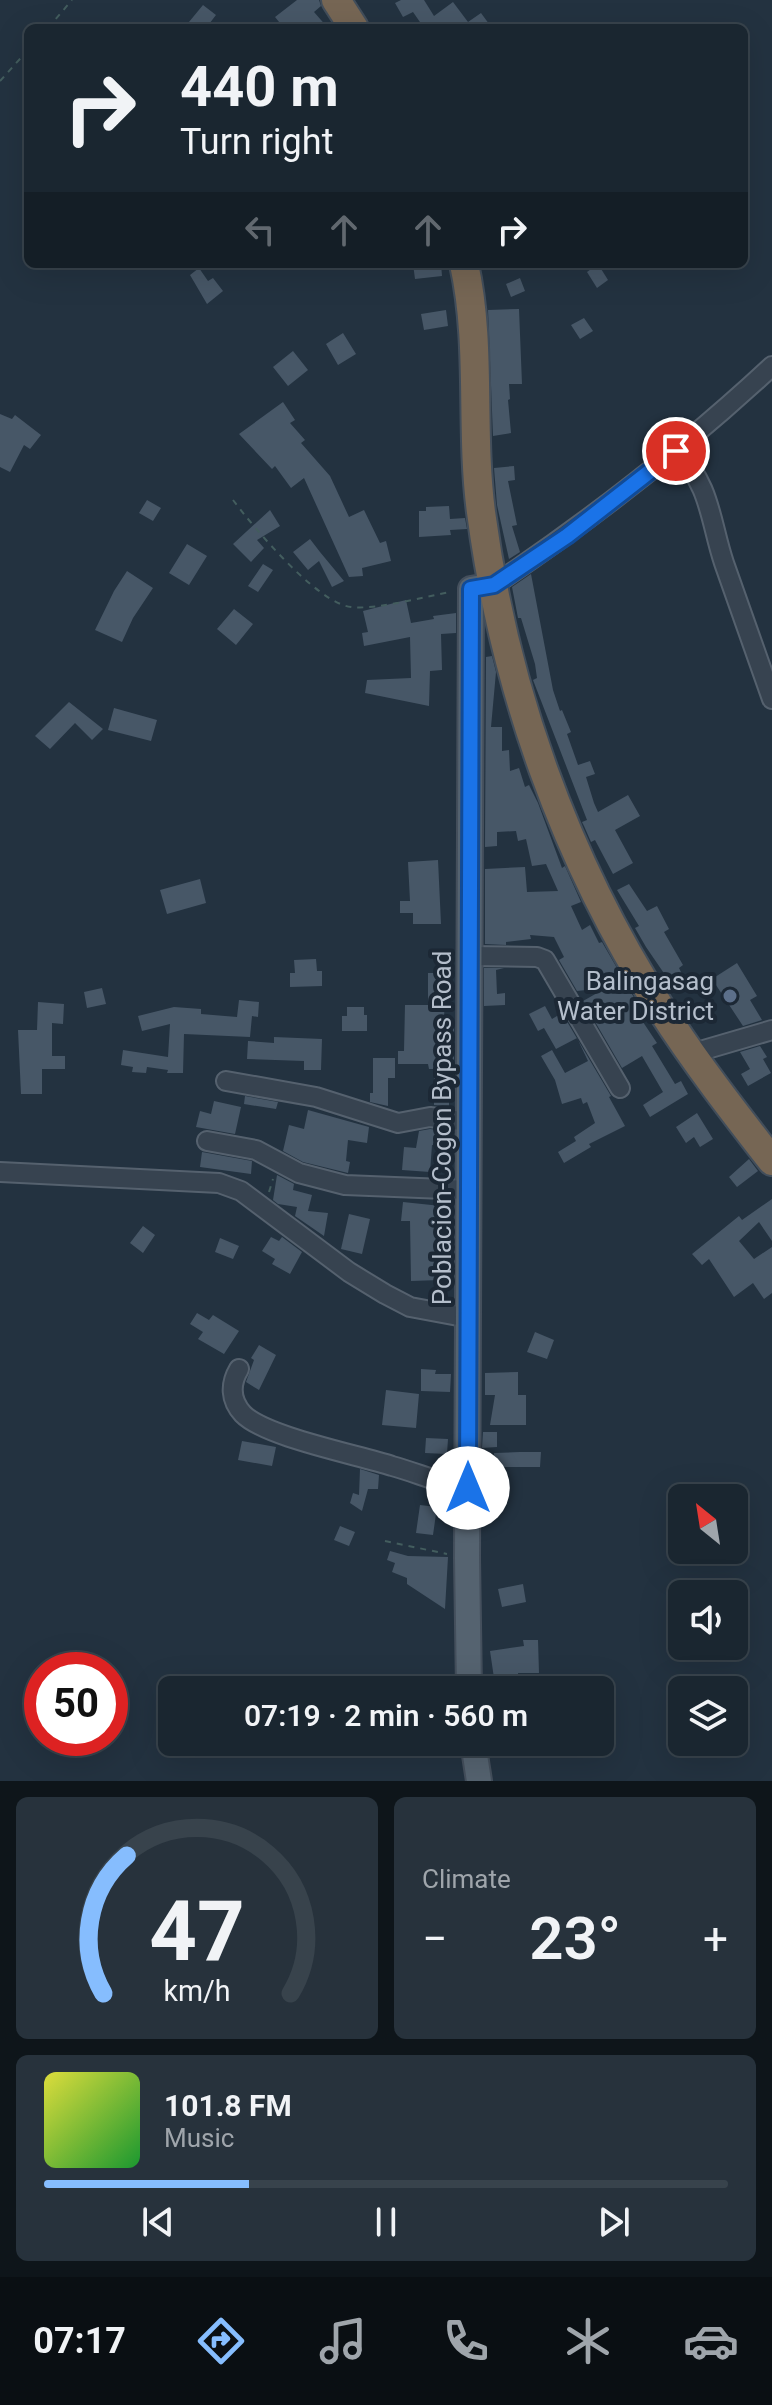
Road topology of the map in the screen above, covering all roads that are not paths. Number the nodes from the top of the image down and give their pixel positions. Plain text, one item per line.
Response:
1 (336, 0) edge
2 (351, 24) edge
3 (465, 268) edge
4 (772, 366) edge
5 (676, 451) junction
6 (482, 587) junction
7 (772, 699) edge
8 (470, 956) junction
9 (772, 1030) edge
10 (690, 1054) junction
11 (226, 1081) dead end
12 (620, 1088) dead end
13 (469, 1122) junction
14 (207, 1141) dead end
15 (772, 1161) edge
16 (0, 1172) edge
17 (469, 1190) junction
18 (469, 1318) junction
19 (239, 1369) dead end
20 (468, 1488) junction
21 (469, 1676) edge
22 (475, 1756) edge
23 (479, 1781) edge

1 - 2 highway
3 - 6 highway
4 - 5 street
5 - 6 street
5 - 7 street
6 - 8 main road, Poblacion-Cogon Bypass Road
6 - 10 highway
8 - 12 street
8 - 13 main road, Poblacion-Cogon Bypass Road
9 - 10 street
10 - 15 highway
11 - 13 street
13 - 17 main road, Poblacion-Cogon Bypass Road
14 - 17 street
16 - 18 street
17 - 18 main road, Poblacion-Cogon Bypass Road
18 - 20 main road, Poblacion-Cogon Bypass Road
19 - 20 street
20 - 21 main road, Poblacion-Cogon Bypass Road
22 - 23 main road

